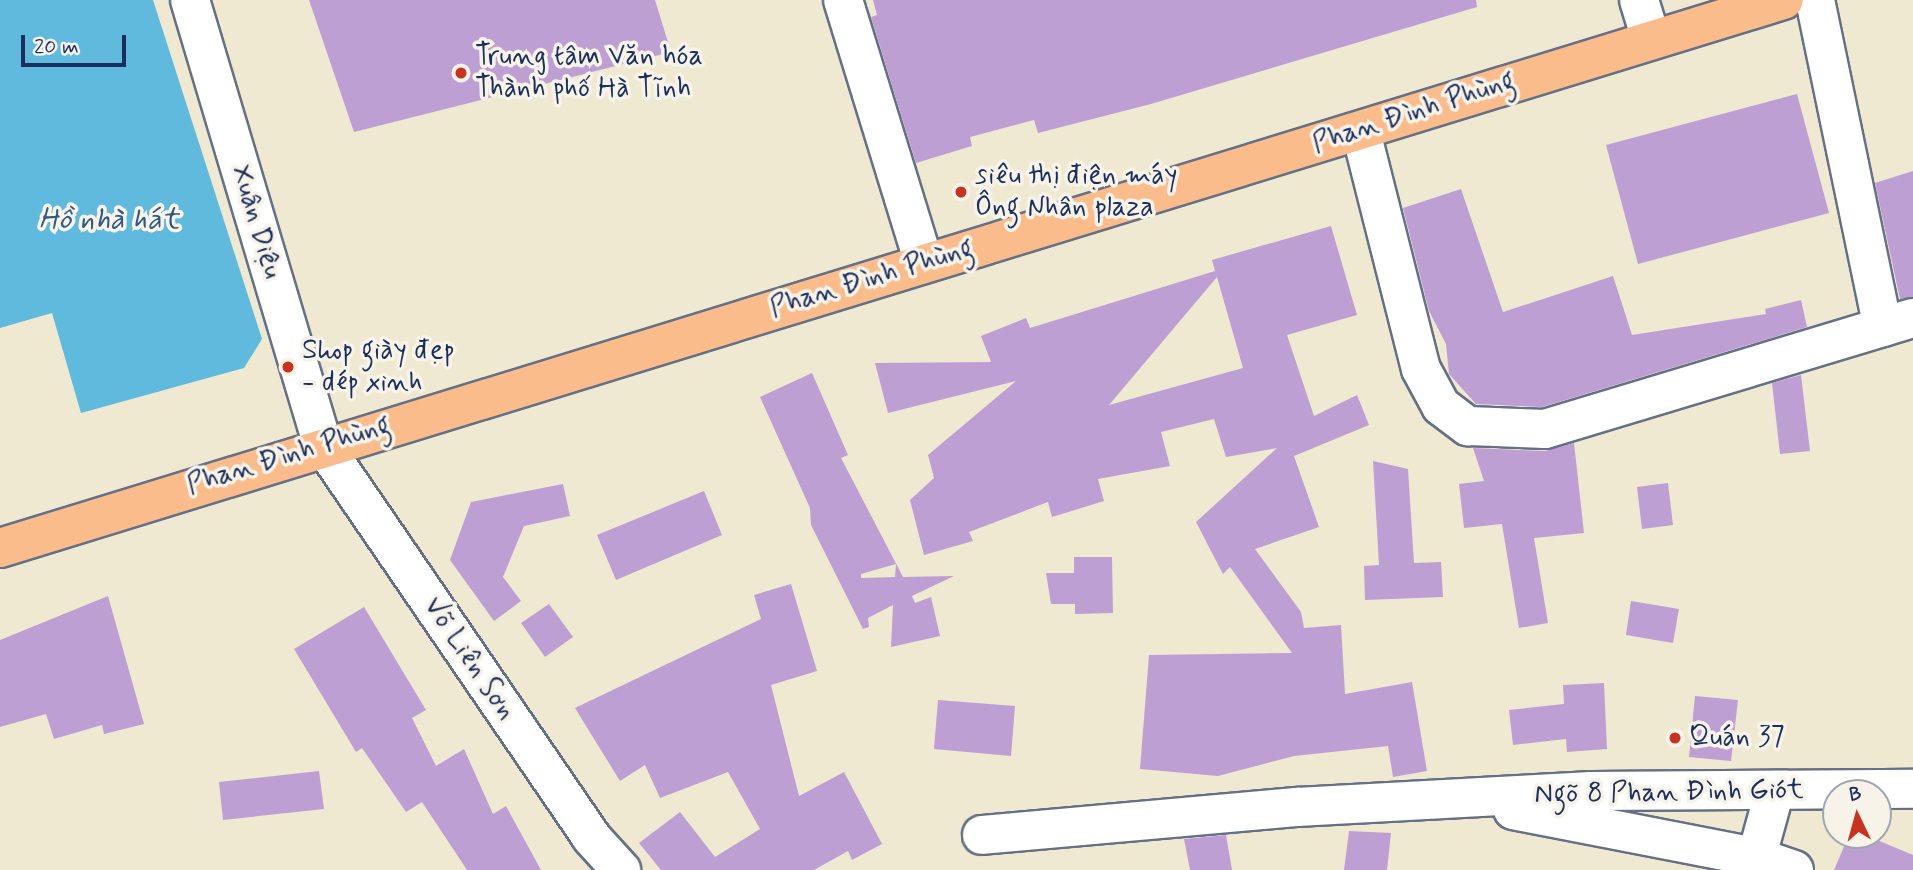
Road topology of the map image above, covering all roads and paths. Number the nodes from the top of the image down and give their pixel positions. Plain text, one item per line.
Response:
1 (190, 0) edge
2 (843, 0) edge
3 (1639, 0) edge
4 (1784, 0) edge
5 (1815, 0) edge
6 (1650, 36) junction
7 (1361, 132) junction
8 (924, 263) junction
9 (1898, 323) edge
10 (323, 445) junction
11 (0, 548) edge
12 (1913, 789) edge
13 (1775, 790) junction
14 (1467, 802) junction
15 (982, 835) dead end
16 (1756, 864) edge
17 (621, 870) edge
18 (1794, 870) edge

1 - 10 street, Xuân Diệu
2 - 8 street
3 - 6 street
4 - 6 main road, Phan Đình Phùng
5 - 9 street
6 - 7 main road, Phan Đình Phùng
7 - 8 main road, Phan Đình Phùng
7 - 9 street
8 - 10 main road, Phan Đình Phùng
10 - 11 main road, Phan Đình Phùng
10 - 17 street, Võ Liên Sơn
12 - 13 street, Ngõ 8 Phan Đình Giót
13 - 14 street, Ngõ 8 Phan Đình Giót
13 - 16 street
14 - 15 street
14 - 16 street
16 - 18 street

